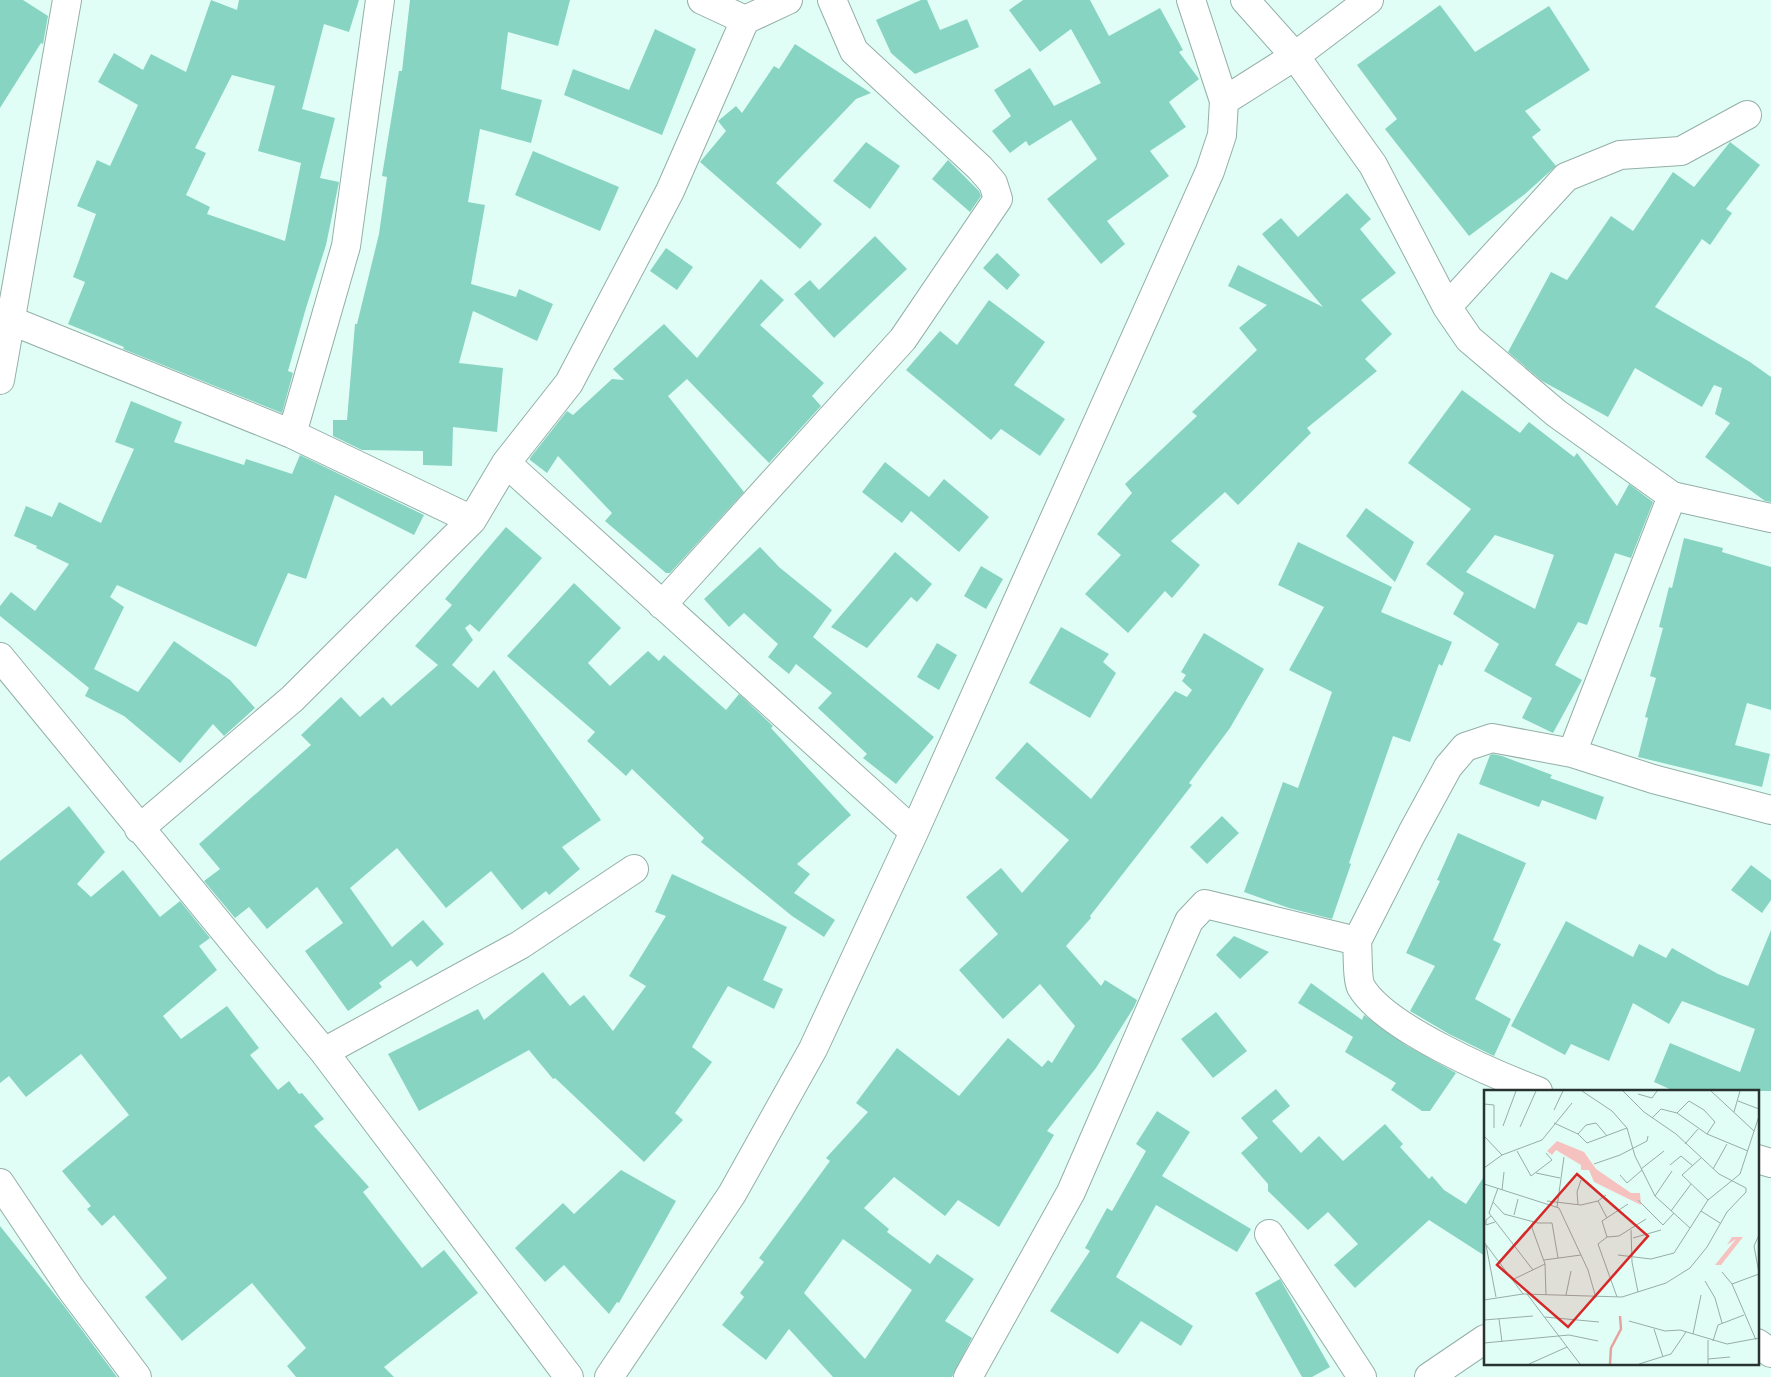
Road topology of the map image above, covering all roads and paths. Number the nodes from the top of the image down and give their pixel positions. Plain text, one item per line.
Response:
1 (67, 0) edge
2 (380, 0) edge
3 (702, 0) edge
4 (788, 0) edge
5 (832, 0) edge
6 (1191, 0) edge
7 (1245, 0) edge
8 (1369, 0) edge
9 (745, 20) junction
10 (1295, 56) junction
11 (1224, 101) junction
12 (1747, 115) dead end
13 (1447, 307) junction
14 (12, 321) junction
15 (0, 380) edge
16 (292, 434) junction
17 (506, 463) junction
18 (1672, 496) junction
19 (1771, 518) edge
20 (472, 520) junction
21 (662, 605) junction
22 (0, 657) edge
23 (1572, 753) junction
24 (1771, 810) edge
25 (139, 829) junction
26 (914, 832) junction
27 (634, 869) dead end
28 (1357, 941) junction
29 (324, 1052) junction
30 (1535, 1090) edge
31 (1758, 1159) edge
32 (1771, 1163) edge
33 (0, 1184) edge
34 (1269, 1234) dead end
35 (1484, 1340) edge
36 (1758, 1344) edge
37 (1771, 1353) edge
38 (137, 1377) edge
39 (569, 1377) edge
40 (609, 1377) edge
41 (968, 1377) edge
42 (1362, 1377) edge
43 (1429, 1377) edge

1 - 14 street
2 - 16 street
3 - 9 street
4 - 9 street
5 - 21 street
6 - 11 street
7 - 10 street
8 - 10 street
9 - 17 street
10 - 11 street
10 - 13 street
11 - 26 street
12 - 13 street
13 - 18 street
14 - 15 street
14 - 16 street
16 - 20 street
17 - 20 street
17 - 21 street
18 - 19 street
18 - 23 street
20 - 25 street
21 - 26 street
22 - 25 street
23 - 24 street
23 - 28 street
25 - 29 street
26 - 40 street
27 - 29 street
28 - 30 street
28 - 41 street
29 - 39 street
31 - 32 street
33 - 38 street
34 - 42 street
35 - 43 street
36 - 37 street

